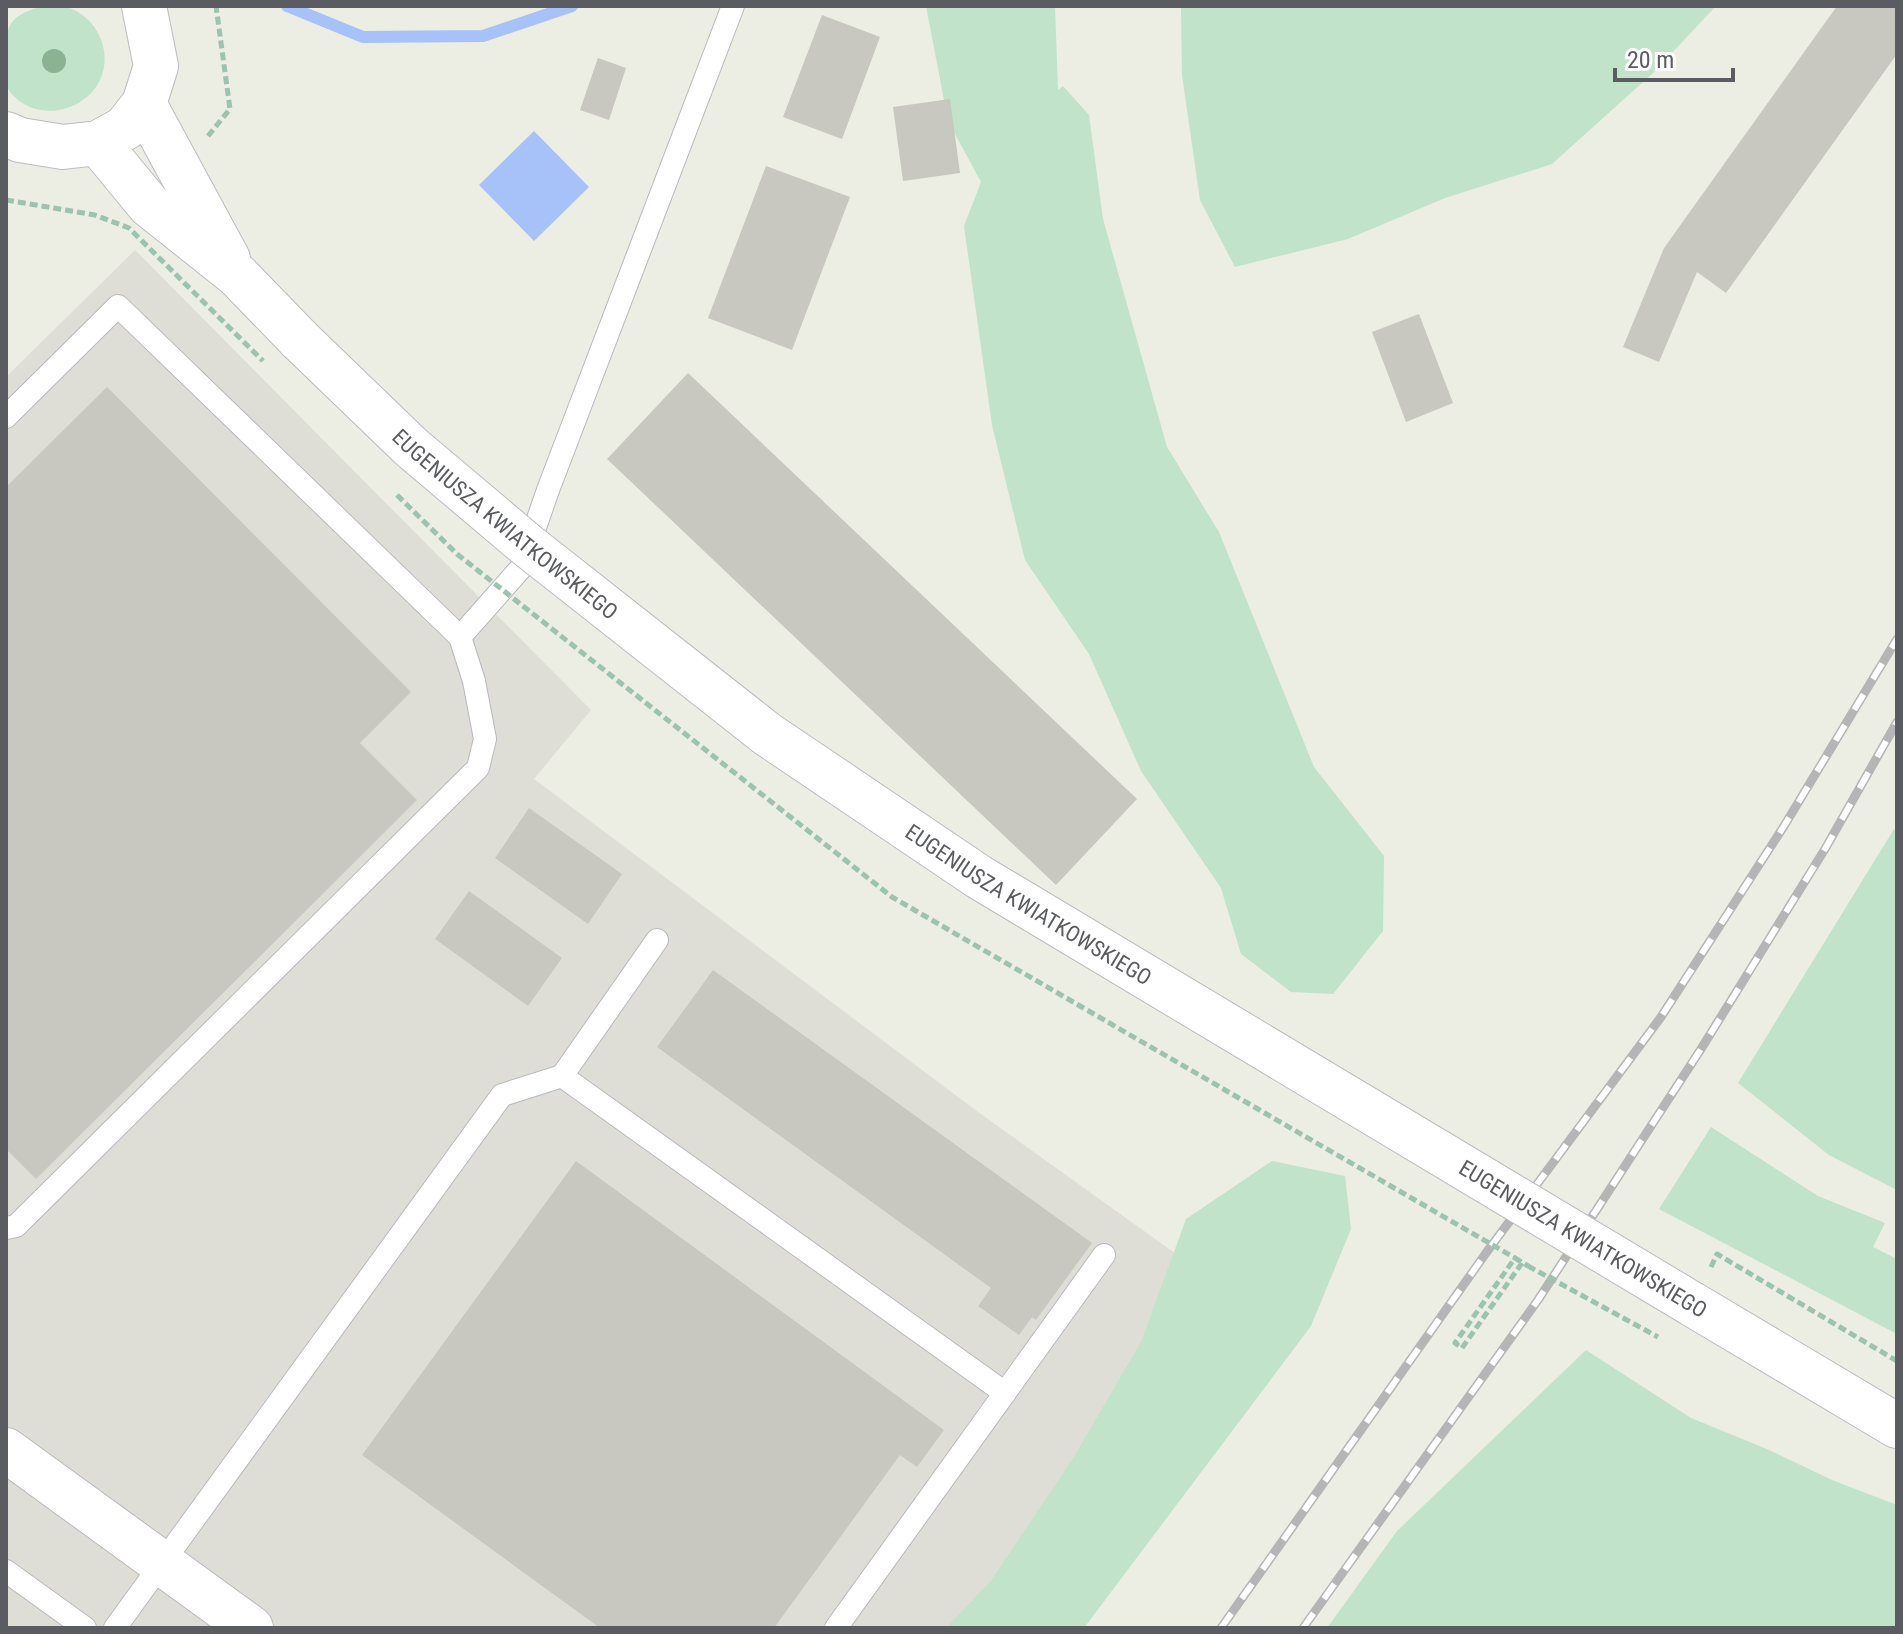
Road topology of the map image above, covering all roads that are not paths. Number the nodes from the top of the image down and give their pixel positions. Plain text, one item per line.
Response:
1 (144, 6) edge
2 (733, 6) edge
3 (144, 104) junction
4 (6, 134) edge
5 (98, 143) junction
6 (237, 275) junction
7 (6, 417) edge
8 (460, 637) junction
9 (657, 940) dead end
10 (562, 1076) junction
11 (6, 1228) edge
12 (1104, 1255) dead end
13 (1005, 1393) junction
14 (1897, 1426) edge
15 (6, 1450) edge
16 (162, 1563) junction
17 (6, 1571) edge
18 (85, 1628) edge
19 (115, 1628) edge
20 (251, 1628) edge
21 (836, 1628) edge

1 - 3 street
2 - 8 lane
3 - 5 street
3 - 6 street, EUGENIUSZA KWIATKOWSKIEGO
4 - 5 street
5 - 6 street, EUGENIUSZA KWIATKOWSKIEGO
6 - 14 street, EUGENIUSZA KWIATKOWSKIEGO, bridge
7 - 8 lane
8 - 11 lane
9 - 10 lane
10 - 13 lane
10 - 16 lane
12 - 13 lane
13 - 21 lane
15 - 16 street
16 - 19 lane
16 - 20 street
17 - 18 lane

